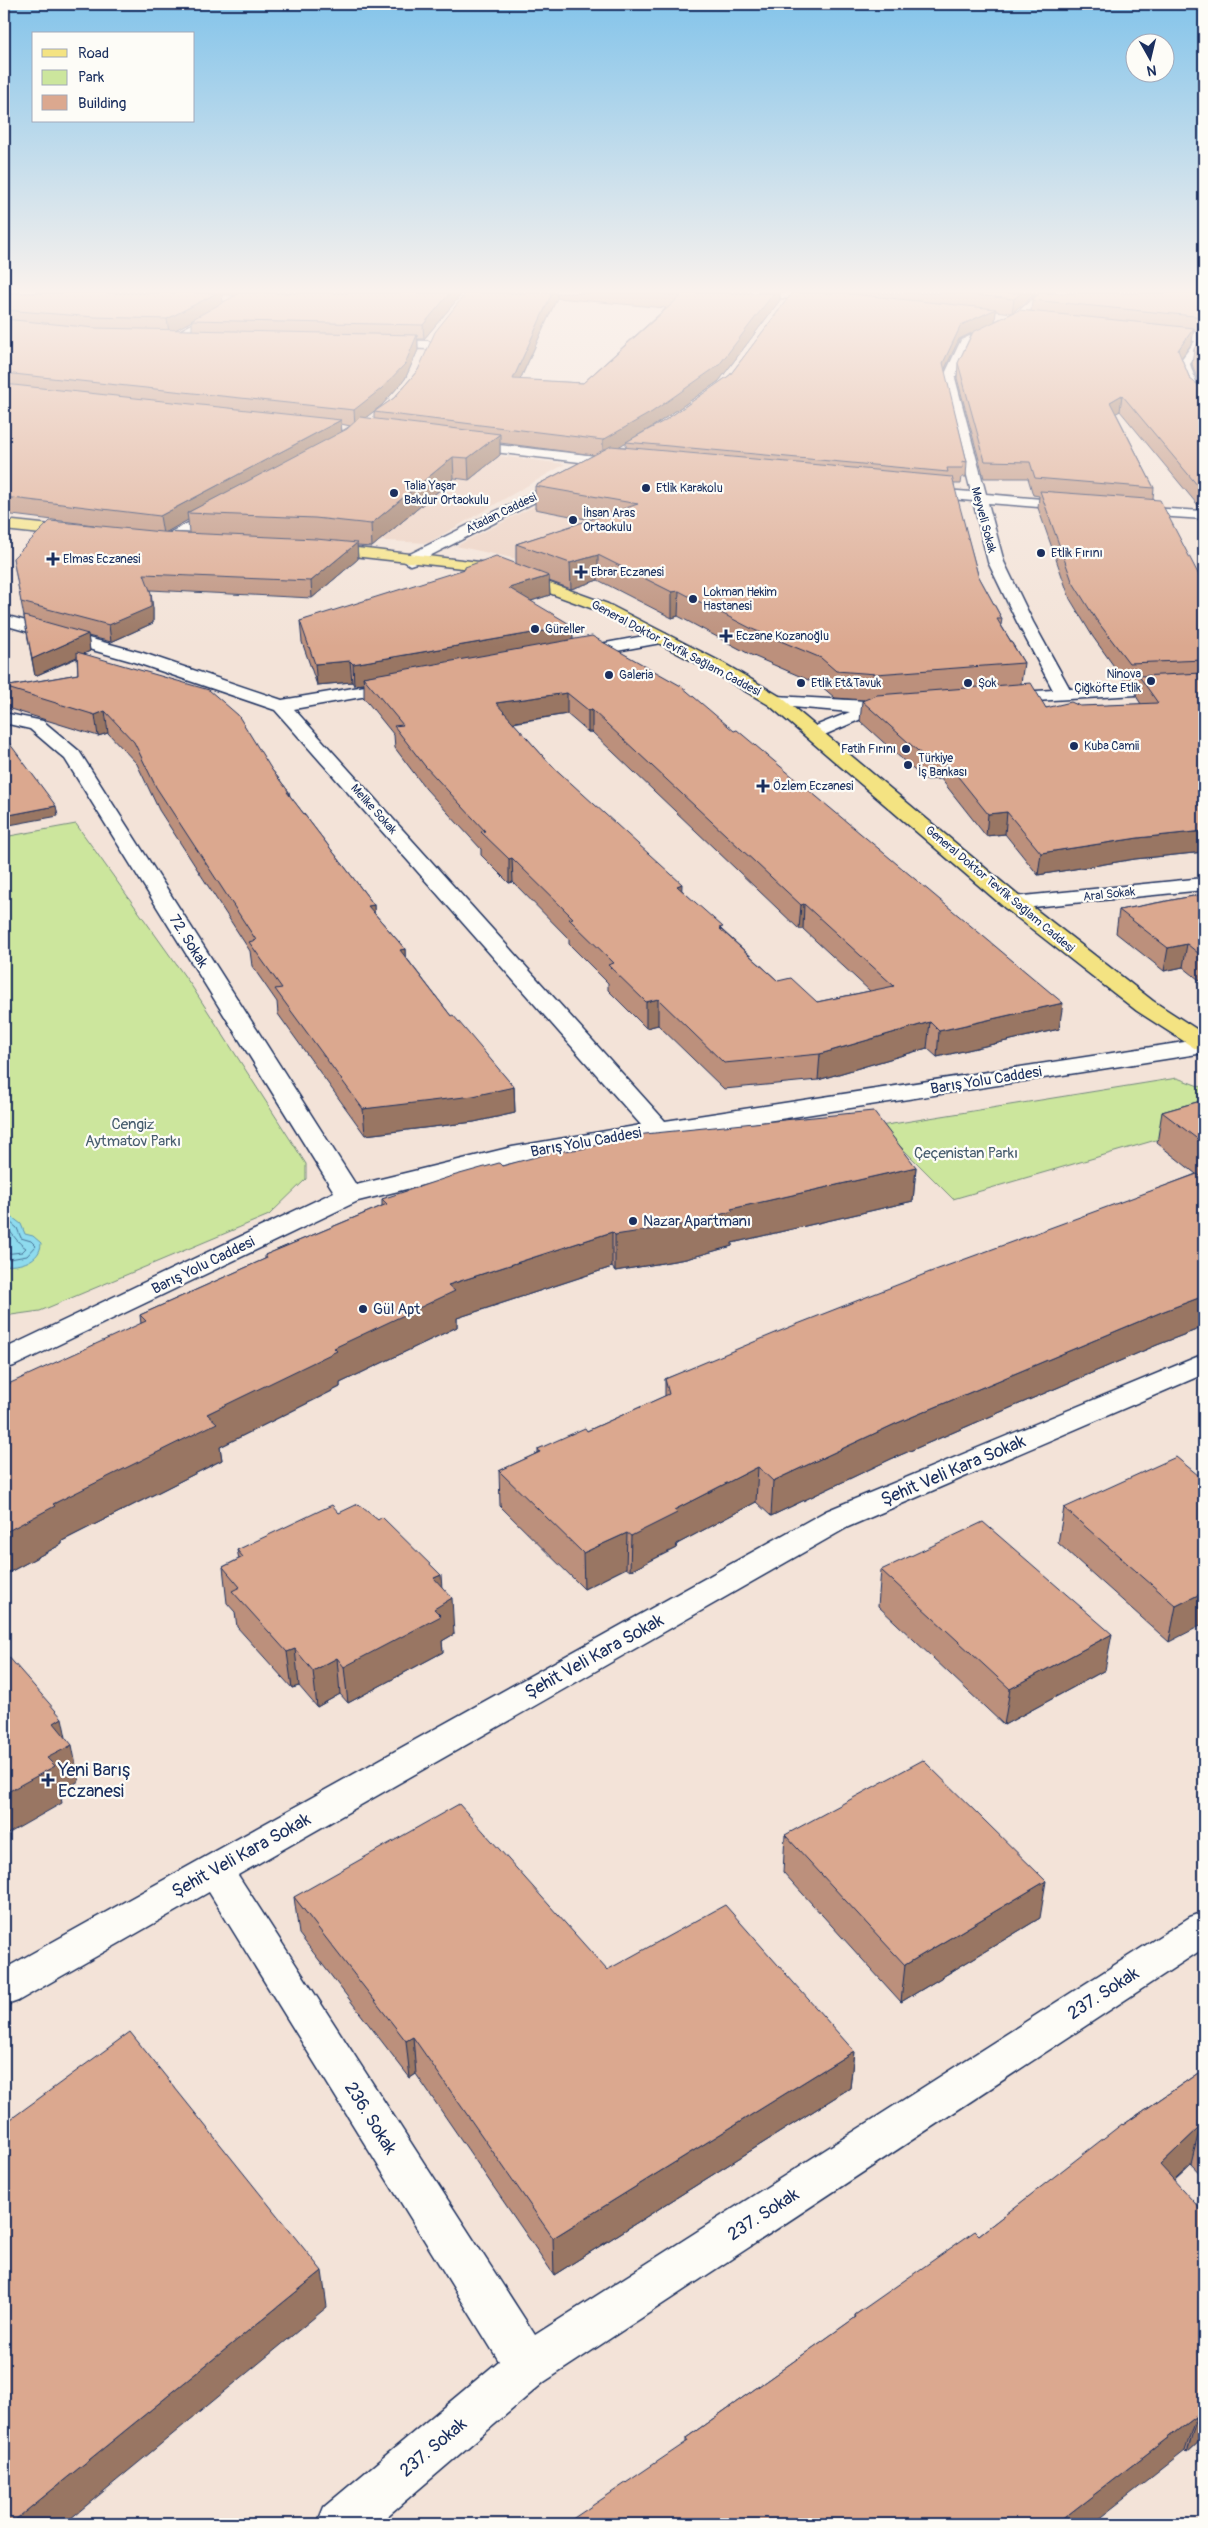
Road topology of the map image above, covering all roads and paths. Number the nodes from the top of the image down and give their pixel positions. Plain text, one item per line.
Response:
1 (957, 411) edge
2 (448, 442) edge
3 (628, 449) edge
4 (605, 462) junction
5 (634, 464) edge
6 (908, 491) edge
7 (978, 498) junction
8 (232, 504) edge
9 (1095, 508) edge
10 (1115, 510) edge
11 (1204, 515) edge
12 (4, 525) edge
13 (98, 534) edge
14 (145, 539) edge
15 (164, 541) junction
16 (193, 542) edge
17 (433, 547) junction
18 (410, 560) junction
19 (491, 567) junction
20 (4, 620) edge
21 (660, 638) junction
22 (553, 657) edge
23 (417, 682) edge
24 (1204, 686) edge
25 (1064, 693) junction
26 (988, 699) edge
27 (775, 701) junction
28 (912, 705) edge
29 (281, 706) junction
30 (874, 708) junction
31 (4, 718) edge
32 (815, 733) junction
33 (1204, 884) edge
34 (1013, 903) junction
35 (1204, 1045) edge
36 (659, 1130) junction
37 (349, 1195) junction
38 (4, 1360) edge
39 (1202, 1367) edge
40 (215, 1870) junction
41 (1204, 1928) edge
42 (4, 1989) edge
43 (528, 2366) junction
44 (341, 2524) edge

1 - 7 street, Meyveli Sokak
2 - 4 street
3 - 4 street, Atadan Caddesi
4 - 5 street
4 - 17 street, Atadan Caddesi
6 - 7 street
7 - 9 street
7 - 25 street, Meyveli Sokak
8 - 15 street
10 - 11 street
12 - 13 main road
14 - 15 main road
15 - 16 main road
17 - 18 street, Atadan Caddesi
17 - 18 main road, General Doktor Tevfik Sağlam Caddesi
17 - 19 main road
18 - 19 main road, General Doktor Tevfik Sağlam Caddesi
19 - 21 main road, General Doktor Tevfik Sağlam Caddesi
20 - 29 street, Melike Sokak
21 - 22 street
21 - 27 main road, General Doktor Tevfik Sağlam Caddesi
23 - 29 street
24 - 25 street
25 - 26 street
27 - 30 street
27 - 32 main road, General Doktor Tevfik Sağlam Caddesi
28 - 30 street
29 - 36 street, Melike Sokak
30 - 32 street
31 - 37 street, 72. Sokak
32 - 34 main road, General Doktor Tevfik Sağlam Caddesi
33 - 34 street, Aral Sokak
34 - 35 main road, General Doktor Tevfik Sağlam Caddesi
35 - 36 street, Barış Yolu Caddesi
36 - 37 street, Barış Yolu Caddesi
37 - 38 street, Barış Yolu Caddesi
39 - 40 street, Şehit Veli Kara Sokak
40 - 42 street, Şehit Veli Kara Sokak
40 - 43 street, 236. Sokak
41 - 43 street, 237. Sokak
43 - 44 street, 237. Sokak

